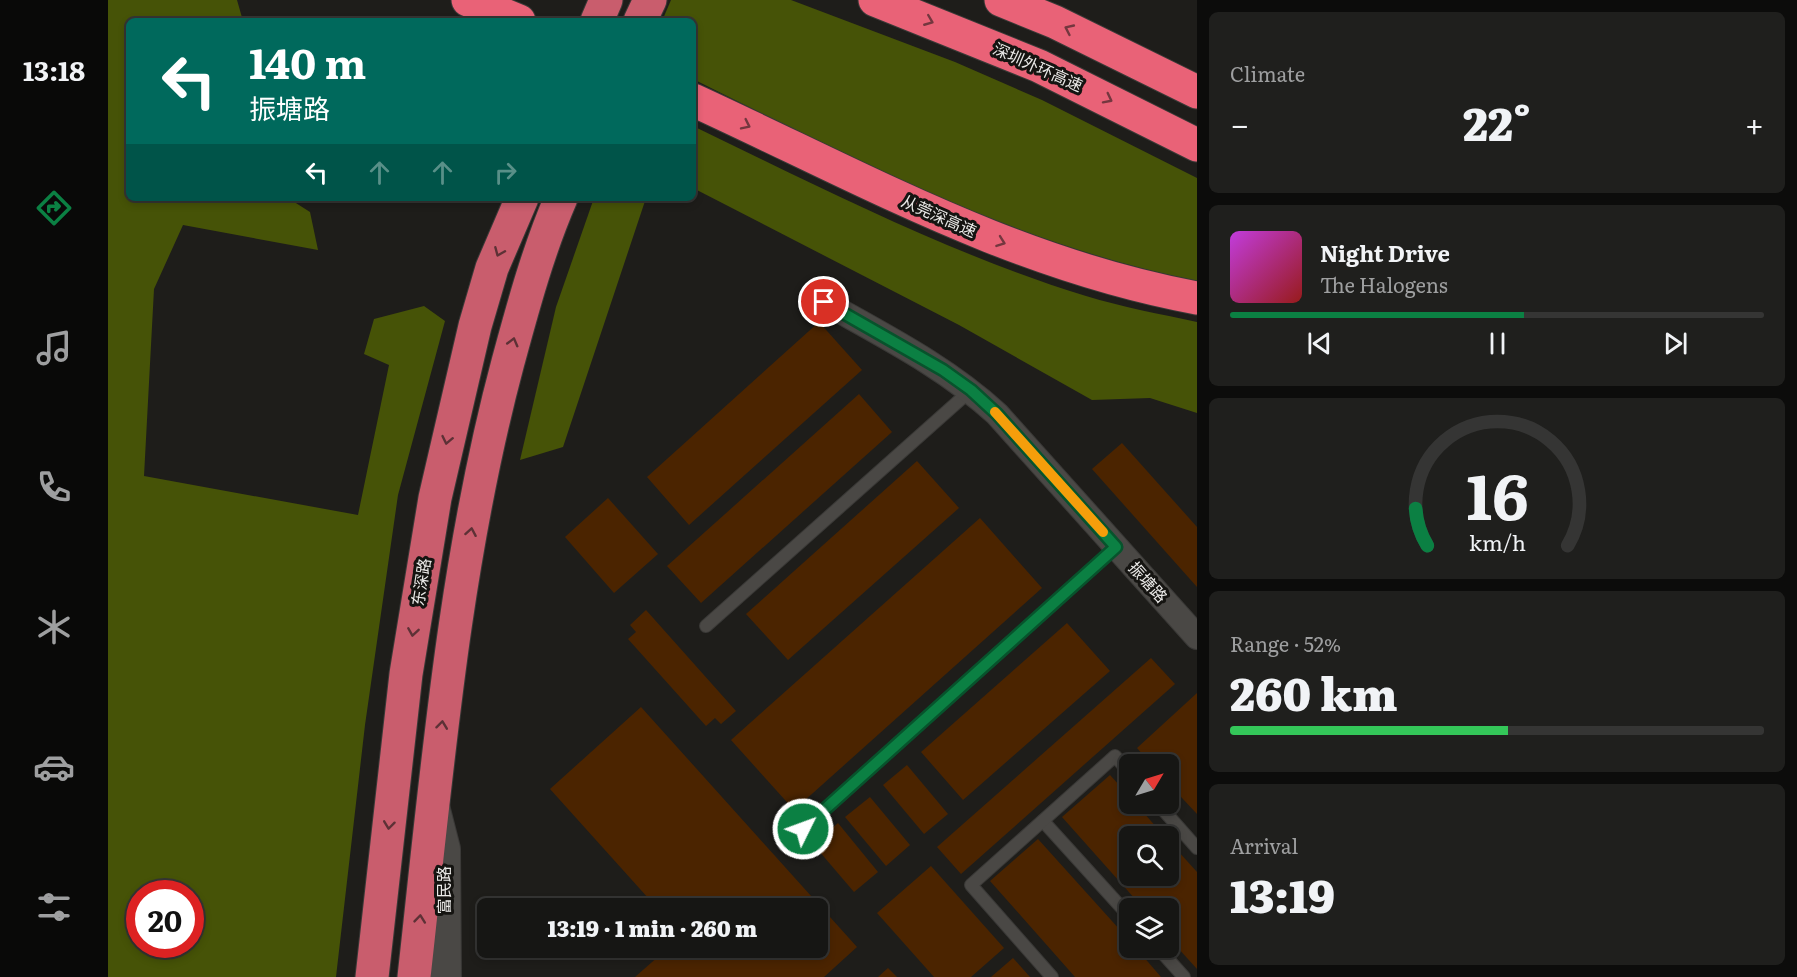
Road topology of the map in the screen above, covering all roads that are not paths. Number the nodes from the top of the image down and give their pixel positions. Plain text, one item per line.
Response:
1 (468, 0) edge
2 (606, 0) edge
3 (650, 0) edge
4 (875, 0) edge
5 (1001, 0) edge
6 (512, 18) edge
7 (598, 18) edge
8 (641, 18) edge
9 (1197, 92) edge
10 (696, 101) edge
11 (1197, 145) edge
12 (521, 201) edge
13 (560, 201) edge
14 (1197, 298) edge
15 (824, 302) dead end
16 (971, 390) junction
17 (1116, 547) junction
18 (706, 626) dead end
19 (1197, 637) edge
20 (1119, 760) edge
21 (433, 804) junction
22 (1167, 814) edge
23 (1043, 821) junction
24 (803, 829) dead end
25 (1197, 848) edge
26 (1119, 905) edge
27 (1167, 958) edge
28 (372, 977) edge
29 (414, 977) edge
30 (446, 977) edge
31 (1052, 977) edge
32 (1184, 977) edge

1 - 6 highway
2 - 7 highway
3 - 8 highway
4 -> 11 highway, 深圳外环高速
9 -> 5 highway
10 -> 14 highway, 从莞深高速
12 -> 28 highway, 东深路
21 -> 13 highway
15 - 16 street, 振塘路
16 - 17 street, 振塘路
16 - 18 lane
17 - 19 street, 振塘路
17 - 24 lane
20 - 23 lane
29 -> 21 highway
21 - 30 street, 富民路
22 - 25 lane
23 - 26 lane
23 - 31 lane
27 - 32 lane

